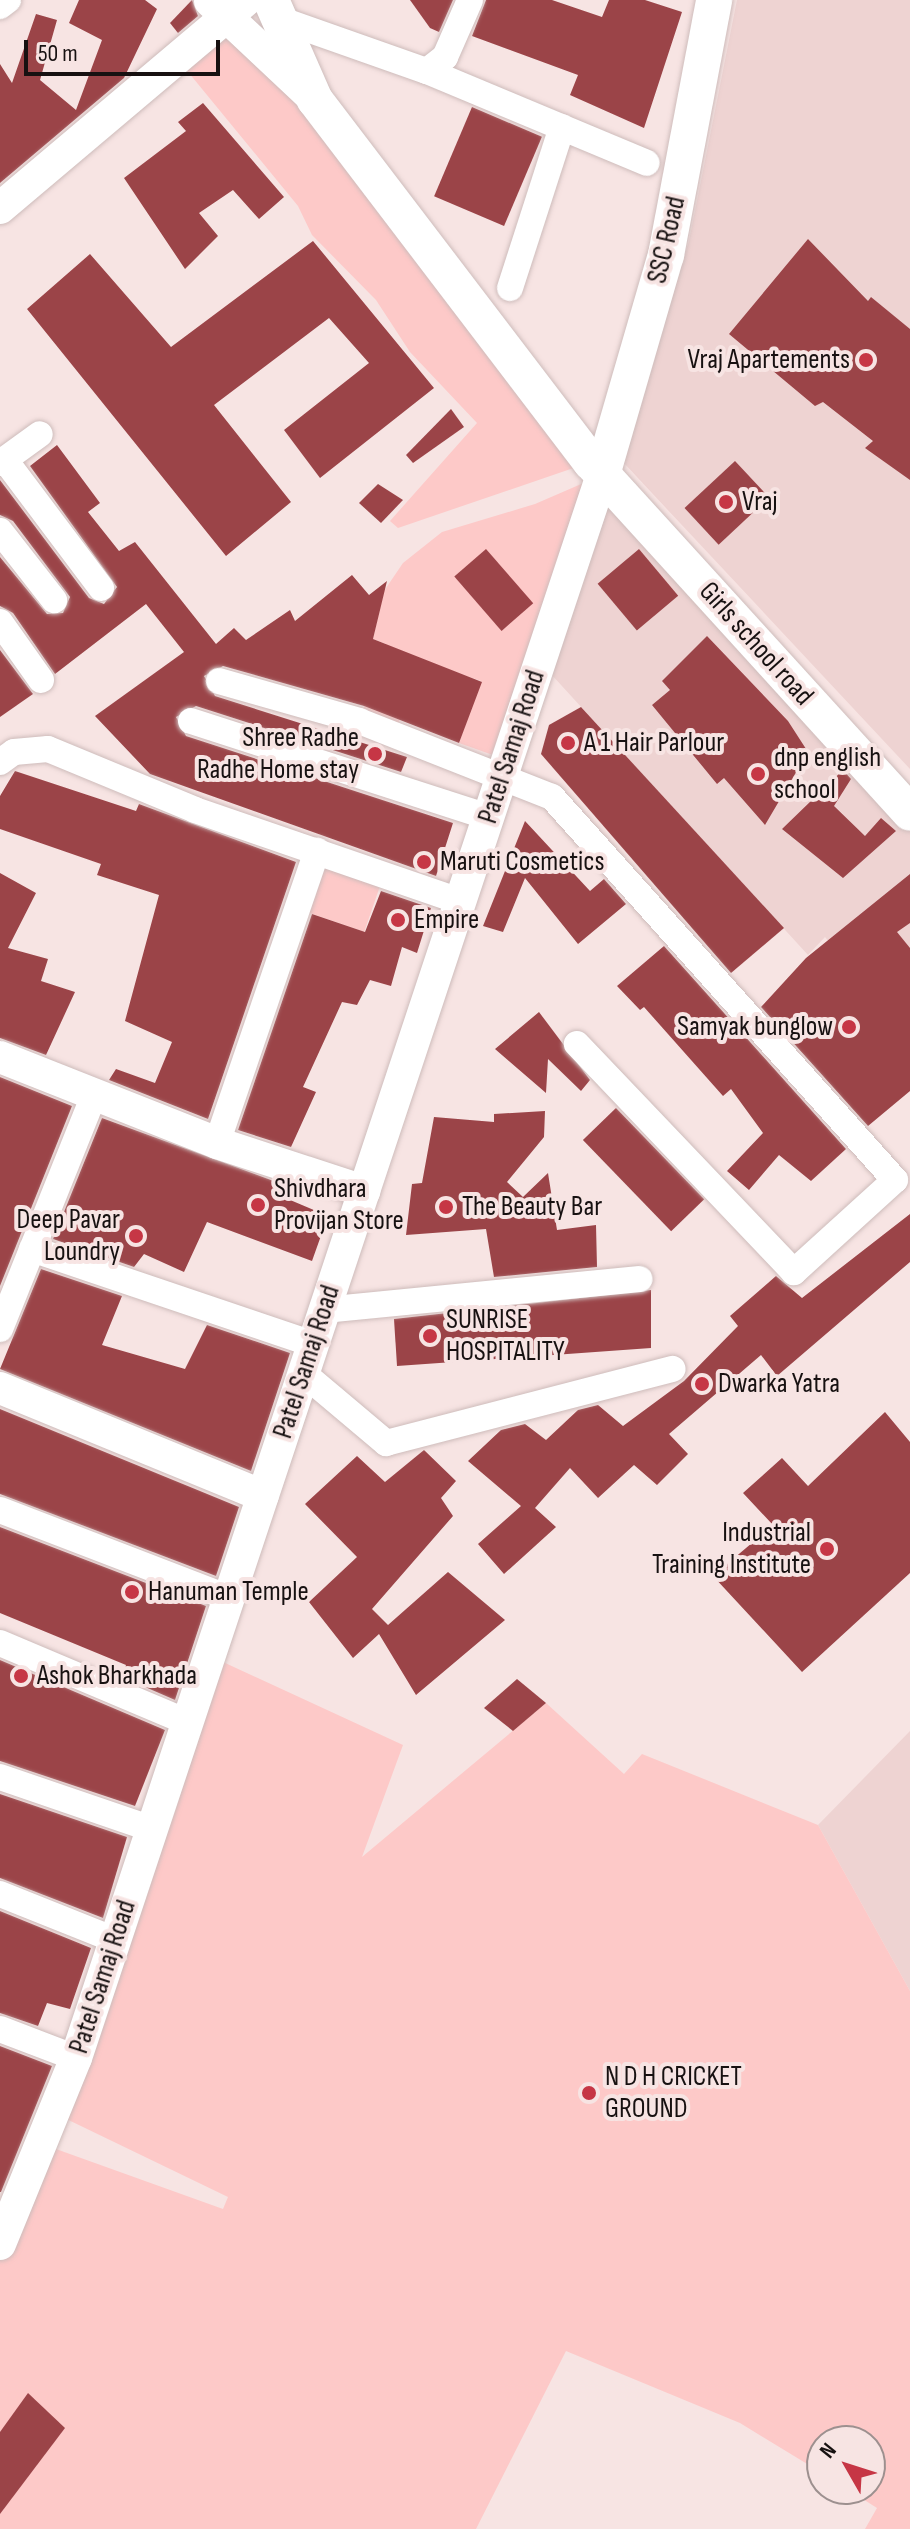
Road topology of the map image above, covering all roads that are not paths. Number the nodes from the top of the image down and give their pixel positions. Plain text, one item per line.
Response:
1 (8, 0) edge
2 (470, 0) edge
3 (714, 0) edge
4 (226, 5) edge
5 (0, 6) edge
6 (275, 9) edge
7 (427, 71) junction
8 (315, 100) junction
9 (562, 127) junction
10 (647, 163) dead end
11 (0, 208) edge
12 (510, 288) dead end
13 (40, 434) dead end
14 (2, 462) edge
15 (602, 475) junction
16 (0, 531) edge
17 (101, 588) dead end
18 (54, 600) dead end
19 (0, 622) edge
20 (41, 680) dead end
21 (219, 681) dead end
22 (191, 721) dead end
23 (0, 762) edge
24 (502, 776) junction
25 (910, 813) edge
26 (488, 817) junction
27 (317, 851) junction
28 (460, 901) junction
29 (577, 1044) dead end
30 (0, 1057) edge
31 (94, 1095) junction
32 (217, 1143) junction
33 (364, 1191) junction
34 (32, 1249) junction
35 (639, 1279) dead end
36 (324, 1310) junction
37 (0, 1329) edge
38 (308, 1358) junction
39 (673, 1369) dead end
40 (0, 1388) edge
41 (263, 1496) junction
42 (0, 1510) edge
43 (229, 1598) junction
44 (0, 1643) edge
45 (187, 1722) junction
46 (0, 1777) edge
47 (152, 1829) junction
48 (0, 1894) edge
49 (115, 1940) junction
50 (0, 2029) edge
51 (76, 2058) junction
52 (0, 2244) edge

1 - 5 street
2 - 7 street
3 - 15 main road, SSC Road
4 - 8 street
4 - 11 street
6 - 7 street
6 - 8 main road, Girls school road
7 - 9 street
8 - 15 main road, Girls school road
9 - 10 street
9 - 12 street
13 - 14 street
14 - 17 street
15 - 24 street, Patel Samaj Road
15 - 25 main road, Girls school road
16 - 18 street
19 - 20 street
21 - 24 street
22 - 26 street
23 - 27 street
24 - 26 street, Patel Samaj Road
24 - 29 street
26 - 28 street, Patel Samaj Road
27 - 28 street
27 - 32 street
28 - 33 street, Patel Samaj Road
30 - 31 street
31 - 32 street
31 - 34 street
32 - 33 street
33 - 36 street, Patel Samaj Road
34 - 37 street
34 - 38 street
35 - 36 street
36 - 38 street, Patel Samaj Road
38 - 39 street
38 - 41 street, Patel Samaj Road
40 - 41 street
41 - 43 street, Patel Samaj Road
42 - 43 street
43 - 45 street, Patel Samaj Road
44 - 45 street
45 - 47 street, Patel Samaj Road
46 - 47 street
47 - 49 street, Patel Samaj Road
48 - 49 street
49 - 51 street, Patel Samaj Road
50 - 51 street
51 - 52 street, Patel Samaj Road

